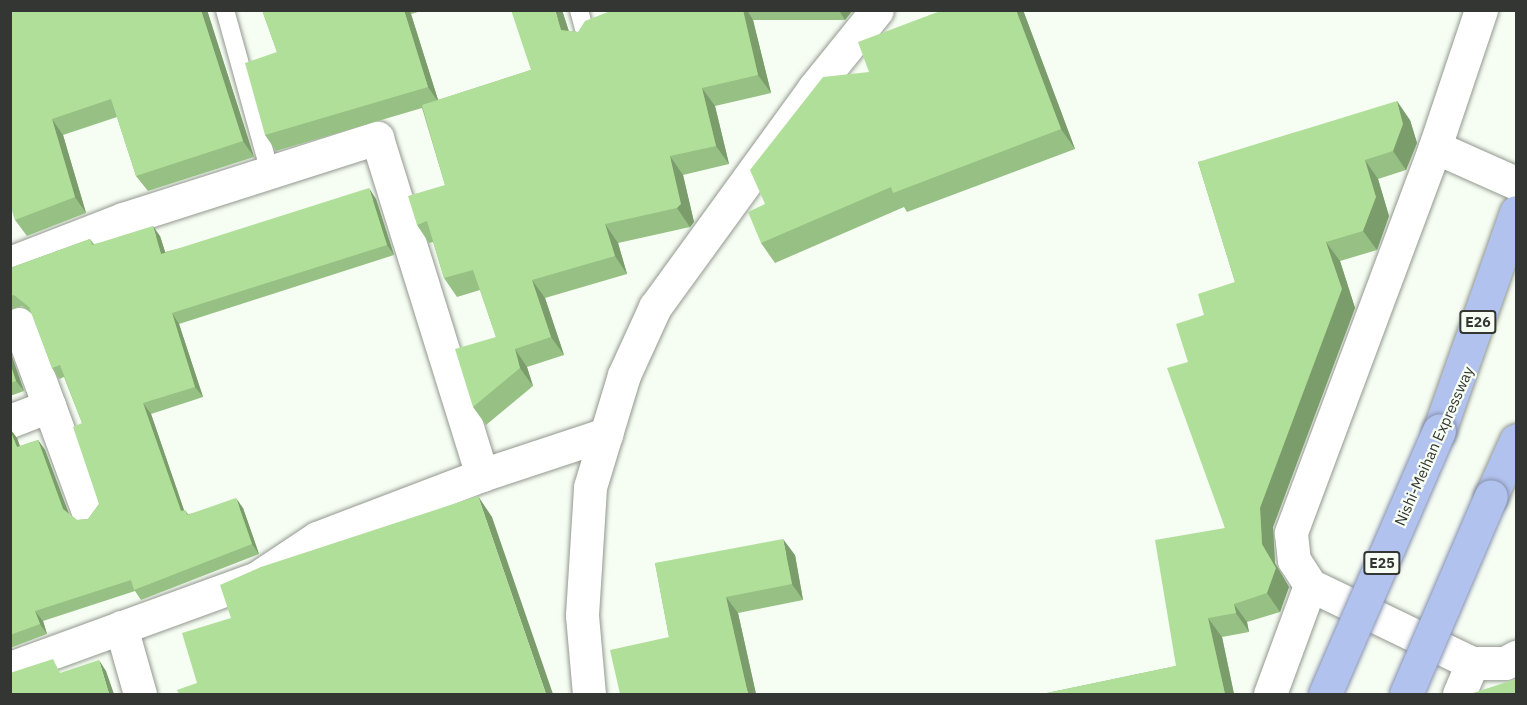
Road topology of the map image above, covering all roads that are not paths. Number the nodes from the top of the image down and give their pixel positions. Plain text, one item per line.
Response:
1 (225, 10) edge
2 (579, 10) edge
3 (877, 10) edge
4 (1481, 10) edge
5 (587, 40) edge
6 (1435, 147) junction
7 (270, 172) junction
8 (1516, 183) edge
9 (1516, 212) edge
10 (10, 263) edge
11 (1516, 264) edge
12 (19, 324) dead end
13 (49, 406) junction
14 (10, 420) edge
15 (1439, 431) junction
16 (606, 434) junction
17 (1516, 440) edge
18 (1516, 447) edge
19 (482, 475) junction
20 (1491, 496) junction
21 (88, 512) dead end
22 (1310, 585) junction
23 (121, 627) junction
24 (1516, 657) edge
25 (1472, 663) junction
26 (10, 668) edge
27 (140, 694) edge
28 (589, 694) edge
29 (1270, 694) edge
30 (1325, 694) edge
31 (1406, 694) edge
32 (1459, 694) edge

1 - 7 lane
2 - 5 lane
3 - 16 street
4 - 6 street
6 - 8 street
6 - 22 street
7 - 10 street
7 - 19 street
9 - 15 highway, E26
11 - 15 highway, Nishi-Meihan Expressway / E25
12 - 13 street
13 - 14 street
13 - 21 street
15 - 30 highway, Nishi-Meihan Expressway / E25, bridge
16 - 19 street
16 - 28 street
17 - 20 highway
18 - 20 highway
19 - 23 street
20 - 31 highway, bridge
22 - 25 street
22 - 29 street
23 - 26 street
23 - 27 street
24 - 25 street
25 - 32 street

